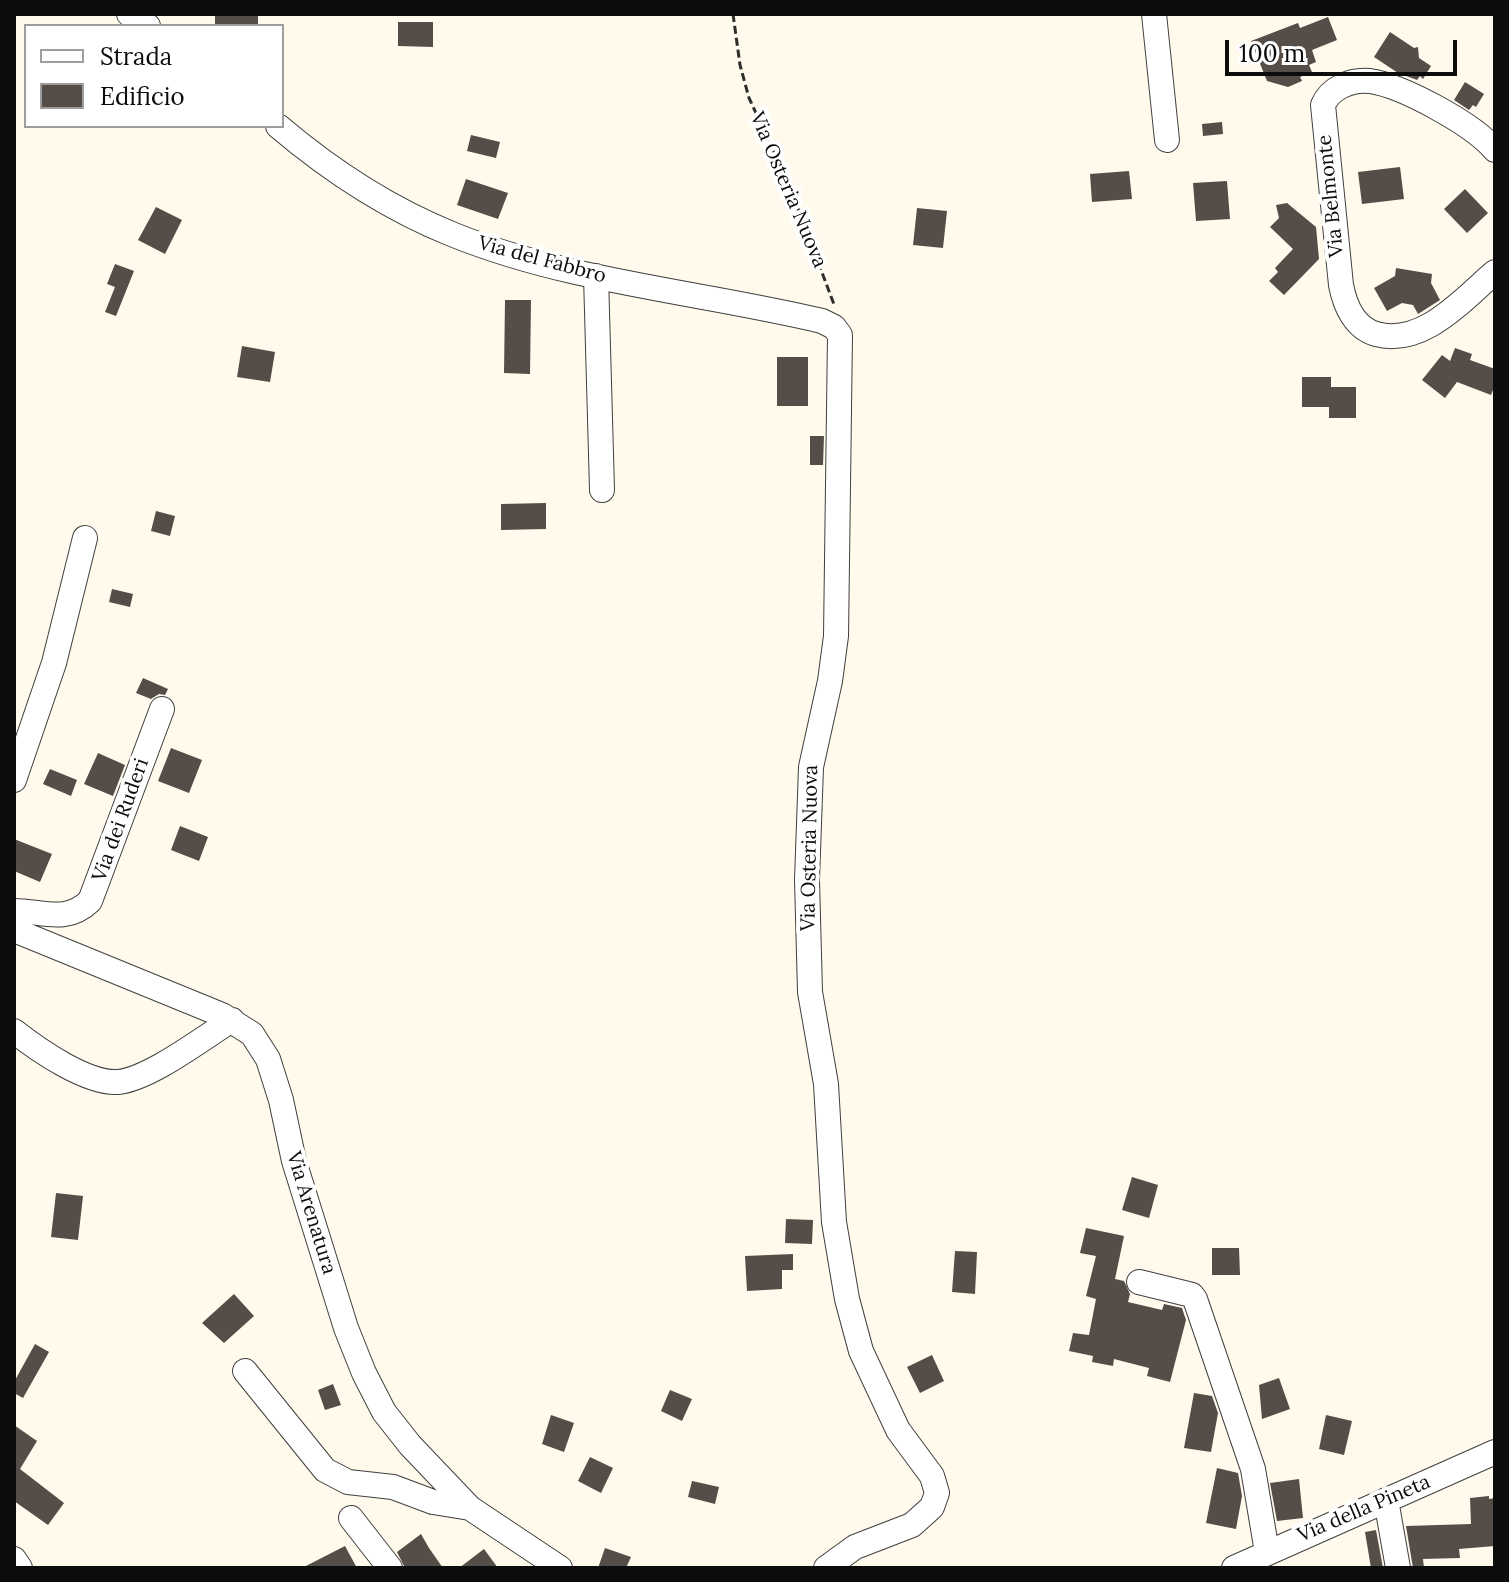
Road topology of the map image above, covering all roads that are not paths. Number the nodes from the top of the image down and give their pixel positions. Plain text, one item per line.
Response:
1 (1154, 14) edge
2 (281, 128) edge
3 (1167, 140) dead end
4 (1495, 150) edge
5 (1495, 272) edge
6 (596, 276) junction
7 (834, 327) joint
8 (602, 490) dead end
9 (85, 538) dead end
10 (162, 709) dead end
11 (14, 780) edge
12 (14, 911) edge
13 (14, 930) edge
14 (232, 1020) junction
15 (14, 1031) edge
16 (1139, 1282) dead end
17 (245, 1371) dead end
18 (1495, 1452) edge
19 (1386, 1500) junction
20 (470, 1508) junction
21 (351, 1518) dead end
22 (1267, 1552) junction
23 (14, 1559) edge
24 (20, 1568) edge
25 (390, 1568) edge
26 (560, 1568) edge
27 (826, 1568) edge
28 (1234, 1568) edge
29 (1398, 1568) edge

1 - 3 street
2 - 6 street, Via del Fabbro
4 - 5 street, Via Belmonte
6 - 7 street, Via del Fabbro
6 - 8 street
7 - 27 street, Via Osteria Nuova
9 - 11 street
10 - 12 street, Via dei Ruderi
13 - 14 street, Via Arenatura
14 - 15 street
14 - 20 street, Via Arenatura
16 - 22 street
17 - 20 street
18 - 19 street, Via della Pineta
19 - 22 street, Via della Pineta
19 - 29 street
20 - 26 street, Via Arenatura
21 - 25 street
22 - 28 street, Via della Pineta
23 - 24 street

